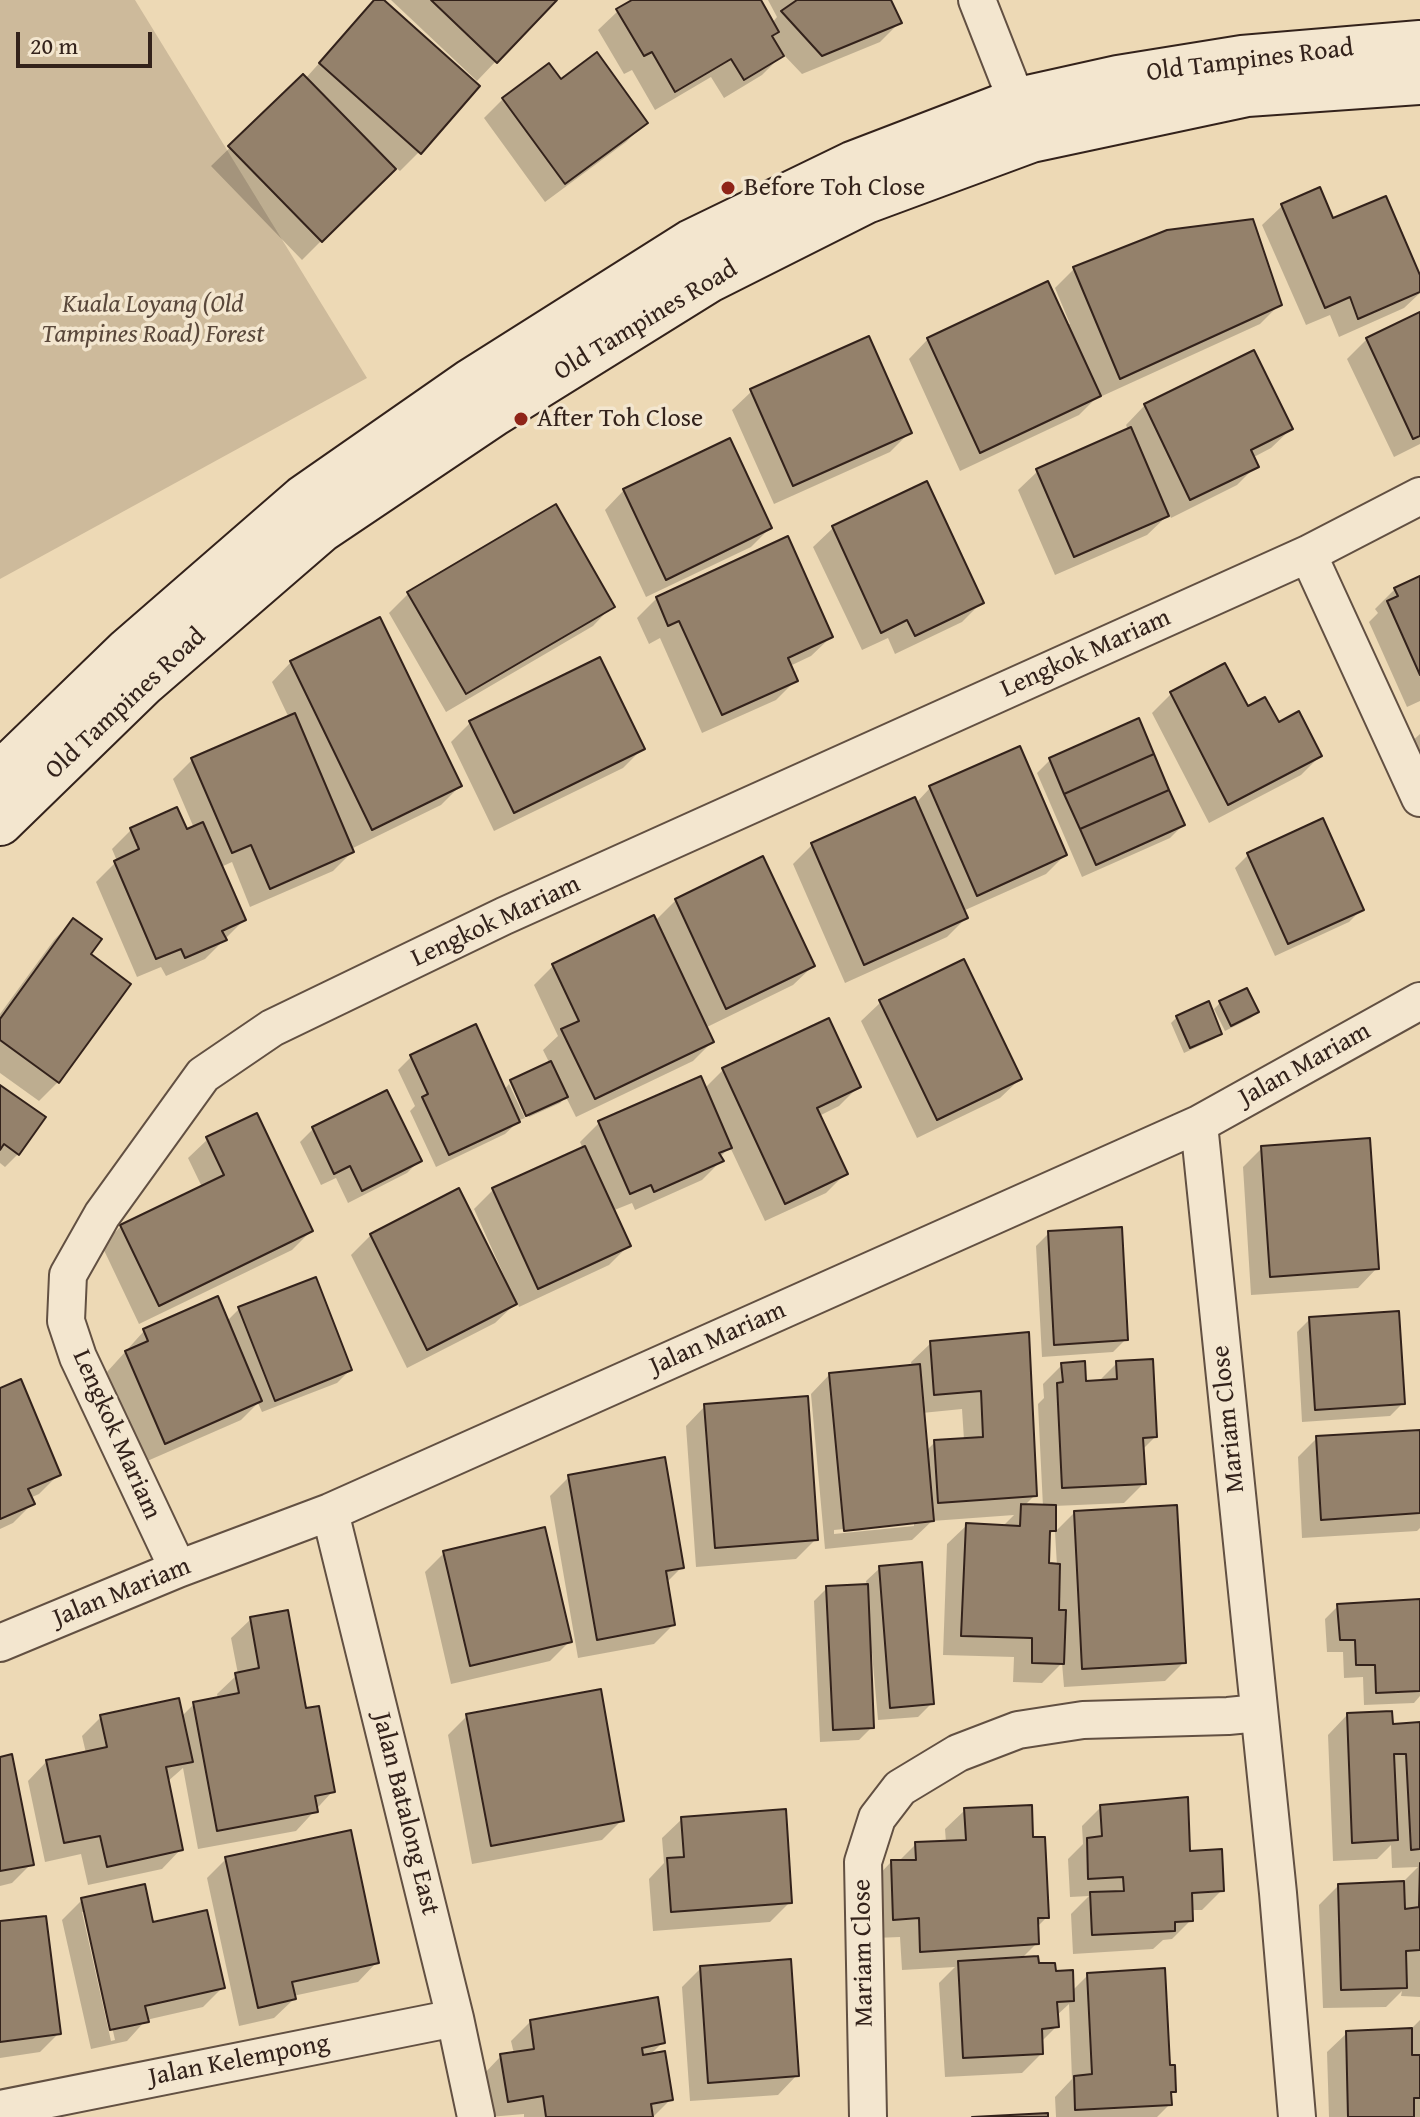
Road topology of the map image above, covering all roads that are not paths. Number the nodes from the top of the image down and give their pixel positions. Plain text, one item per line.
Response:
1 (977, 0) edge
2 (1420, 43) edge
3 (1420, 82) edge
4 (1025, 120) junction
5 (1420, 496) edge
6 (1308, 554) junction
7 (0, 774) edge
8 (1420, 798) edge
9 (0, 823) edge
10 (1420, 1001) edge
11 (1199, 1124) junction
12 (330, 1512) junction
13 (178, 1569) junction
14 (0, 1643) edge
15 (1259, 1713) junction
16 (455, 2018) junction
17 (16, 2110) edge
18 (476, 2117) edge
19 (868, 2117) edge
20 (1297, 2117) edge

1 - 4 street
2 - 4 street, Old Tampines Road
3 - 4 street, Old Tampines Road
4 - 7 street, Old Tampines Road
4 - 9 street, Old Tampines Road
5 - 6 street, Lengkok Mariam
6 - 8 street
6 - 13 street, Lengkok Mariam
10 - 11 street, Jalan Mariam
11 - 12 street, Jalan Mariam
11 - 15 street, Mariam Close
12 - 13 street, Jalan Mariam
12 - 16 street, Jalan Batalong East
13 - 14 street, Jalan Mariam
15 - 19 street, Mariam Close
15 - 20 street, Mariam Close
16 - 17 street, Jalan Kelempong
16 - 18 street, Jalan Batalong East

